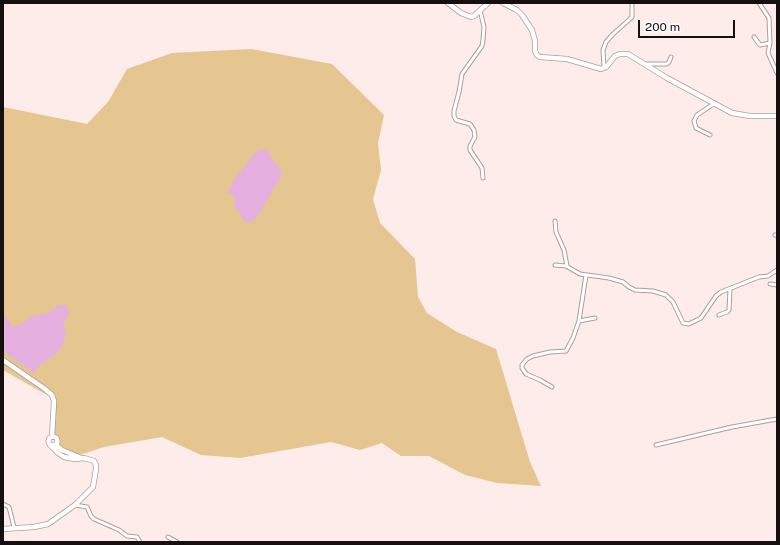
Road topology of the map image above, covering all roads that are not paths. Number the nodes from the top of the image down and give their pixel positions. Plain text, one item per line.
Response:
1 (448, 3) edge
2 (488, 3) edge
3 (503, 3) edge
4 (632, 3) edge
5 (759, 3) edge
6 (480, 10) junction
7 (754, 37) dead end
8 (770, 43) junction
9 (671, 57) dead end
10 (777, 60) edge
11 (772, 61) junction
12 (645, 64) junction
13 (604, 68) junction
14 (777, 73) edge
15 (715, 103) junction
16 (777, 116) edge
17 (710, 135) dead end
18 (483, 178) dead end
19 (555, 221) dead end
20 (555, 265) dead end
21 (567, 266) junction
22 (777, 270) edge
23 (586, 275) junction
24 (770, 284) dead end
25 (777, 285) edge
26 (730, 289) junction
27 (719, 316) dead end
28 (595, 318) dead end
29 (579, 321) junction
30 (3, 360) edge
31 (552, 387) dead end
32 (777, 419) edge
33 (52, 437) junction
34 (50, 445) junction
35 (56, 445) junction
36 (656, 445) dead end
37 (81, 458) junction
38 (3, 504) edge
39 (75, 505) junction
40 (14, 527) junction
41 (3, 529) edge
42 (168, 537) dead end
43 (140, 542) edge
44 (177, 542) edge

1 - 6 street
2 - 6 street
3 - 13 street
4 - 13 street
5 - 8 street
6 - 18 street
7 - 8 street
8 - 11 street
9 - 12 street
10 - 11 street
11 - 14 street
12 - 13 street
12 - 15 street
15 - 16 street
15 - 17 street
19 - 21 street
20 - 21 street
21 - 23 street
22 - 26 street
23 - 26 street
23 - 29 street
24 - 25 street
26 - 27 street
28 - 29 street
29 - 31 street
30 - 33 street
32 - 36 street
33 - 34 street
33 - 35 street
34 - 35 street
34 - 37 street
35 - 37 street
37 - 39 street
38 - 40 street
39 - 40 street
39 - 43 street
40 - 41 street
42 - 44 street

